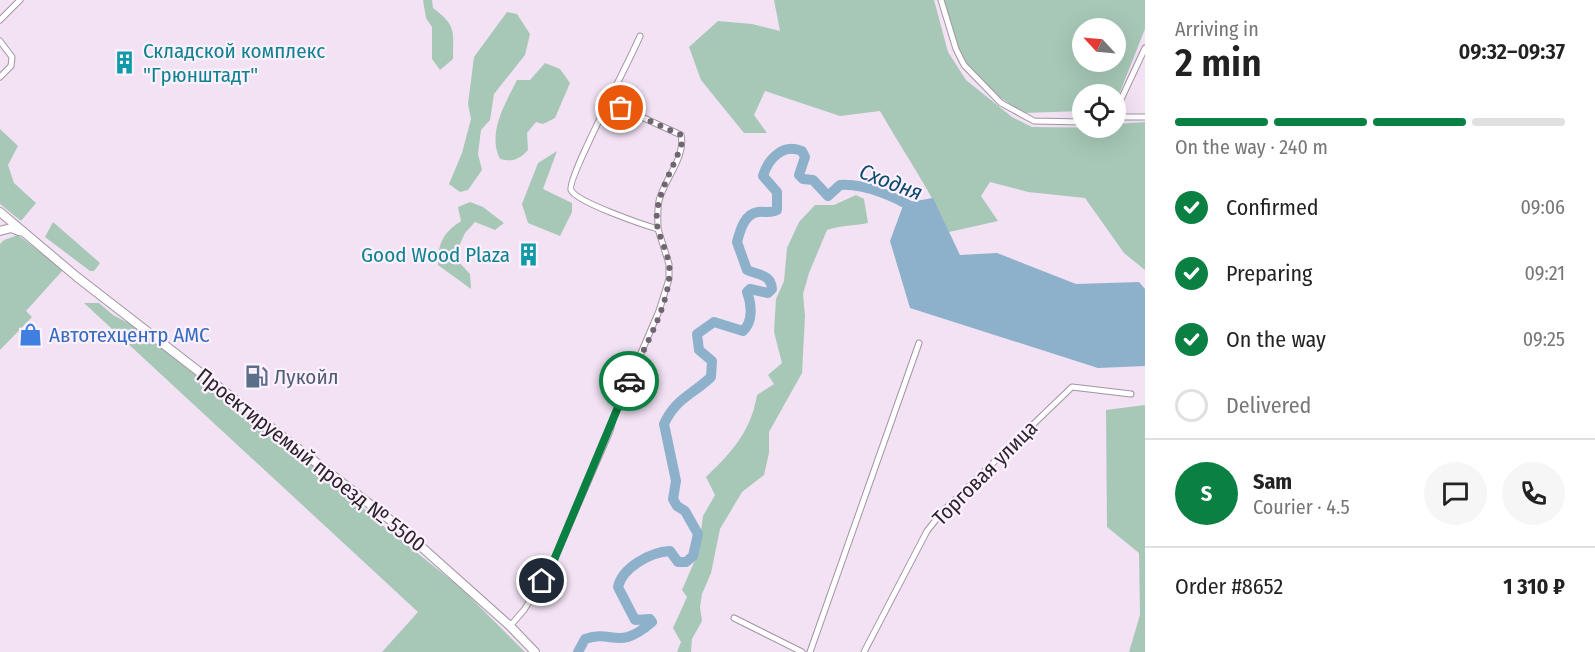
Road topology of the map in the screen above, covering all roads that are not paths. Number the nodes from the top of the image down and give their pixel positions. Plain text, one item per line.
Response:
1 (20, 0) edge
2 (941, 0) edge
3 (0, 20) edge
4 (640, 36) dead end
5 (0, 40) edge
6 (1145, 48) edge
7 (0, 77) edge
8 (1126, 89) edge
9 (609, 102) junction
10 (1126, 117) edge
11 (1145, 117) edge
12 (1072, 122) edge
13 (0, 212) edge
14 (658, 230) junction
15 (0, 231) edge
16 (22, 232) junction
17 (919, 343) dead end
18 (1131, 394) dead end
19 (734, 618) dead end
20 (510, 626) junction
21 (535, 652) edge
22 (802, 652) edge
23 (810, 652) edge
24 (864, 652) edge

1 - 3 street
2 - 12 street
4 - 9 street
5 - 7 street
6 - 8 street
9 - 14 street
9 - 14 street
10 - 11 street
13 - 16 street, Проектируемый проезд № 5500
14 - 20 street
15 - 16 street
16 - 20 street, Проектируемый проезд № 5500
17 - 23 street
18 - 24 street, Торговая улица
19 - 22 street
20 - 21 street, Проектируемый проезд № 5500

